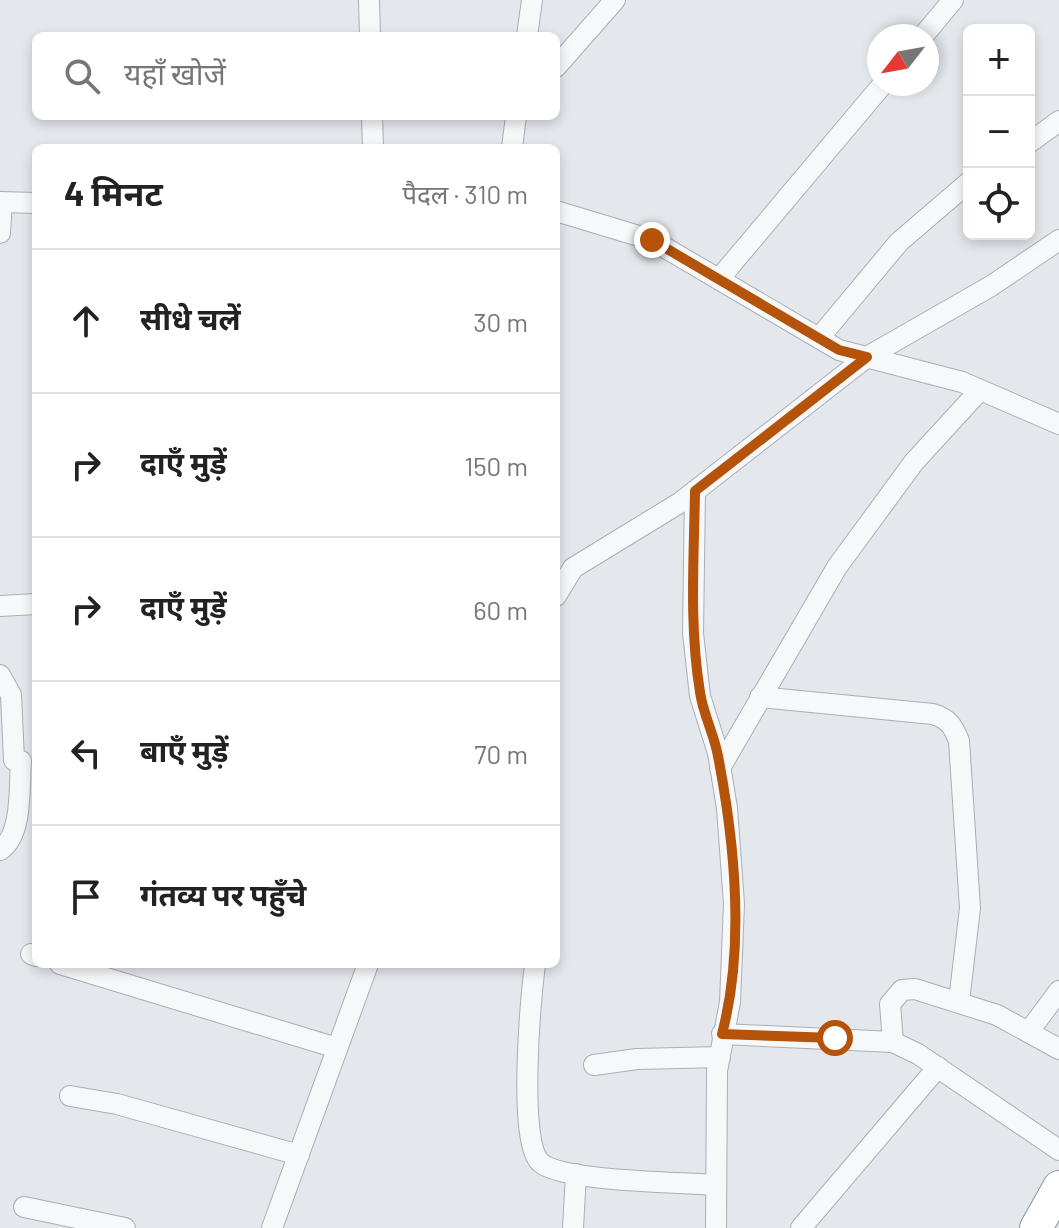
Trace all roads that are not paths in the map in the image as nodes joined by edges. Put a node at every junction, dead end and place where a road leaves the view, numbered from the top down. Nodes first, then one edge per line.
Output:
1 (369, 0) edge
2 (532, 0) edge
3 (615, 0) edge
4 (953, 0) edge
5 (933, 24) edge
6 (370, 32) edge
7 (528, 32) edge
8 (560, 62) edge
9 (873, 96) edge
10 (372, 120) edge
11 (516, 120) edge
12 (1059, 121) edge
13 (1035, 139) edge
14 (373, 144) edge
15 (512, 144) edge
16 (963, 187) edge
17 (1, 202) edge
18 (32, 203) edge
19 (560, 212) edge
20 (0, 233) edge
21 (1059, 240) edge
22 (719, 279) junction
23 (819, 338) junction
24 (867, 357) junction
25 (980, 390) junction
26 (1059, 424) edge
27 (695, 491) junction
28 (560, 589) edge
29 (32, 604) edge
30 (0, 606) edge
31 (0, 675) edge
32 (760, 697) junction
33 (18, 761) edge
34 (720, 768) junction
35 (0, 850) edge
36 (73, 968) edge
37 (367, 968) edge
38 (534, 968) edge
39 (1059, 991) edge
40 (959, 1001) junction
41 (1030, 1030) junction
42 (722, 1034) junction
43 (893, 1042) junction
44 (337, 1048) junction
45 (1059, 1049) edge
46 (720, 1057) junction
47 (594, 1065) dead end
48 (938, 1067) junction
49 (70, 1096) dead end
50 (1059, 1150) edge
51 (299, 1155) junction
52 (576, 1174) junction
53 (716, 1185) junction
54 (1059, 1187) edge
55 (24, 1207) dead end
56 (125, 1228) edge
57 (272, 1228) edge
58 (573, 1228) edge
59 (716, 1228) edge
60 (801, 1228) edge
61 (1036, 1228) edge

1 - 6 street
2 - 7 street
3 - 8 street
4 - 5 street
9 - 22 street
10 - 14 street
11 - 15 street
12 - 13 street
16 - 23 street
17 - 18 street
17 - 20 street
19 - 22 street
21 - 24 street
22 - 23 street
23 - 24 street
24 - 25 street
24 - 27 street
25 - 26 street
25 - 32 street
27 - 28 street
27 - 34 street
29 - 30 street
31 - 33 street
32 - 34 street
32 - 40 street
33 - 35 street
34 - 42 street
36 - 44 street
37 - 44 street
38 - 52 street
39 - 41 street
40 - 41 street
40 - 43 street
41 - 45 street
42 - 43 street
42 - 46 street
43 - 48 street
44 - 51 street
46 - 47 street
46 - 53 street
48 - 50 street
48 - 60 street
49 - 51 street
51 - 57 street
52 - 53 street
52 - 58 street
53 - 59 street
54 - 61 highway
55 - 56 street

